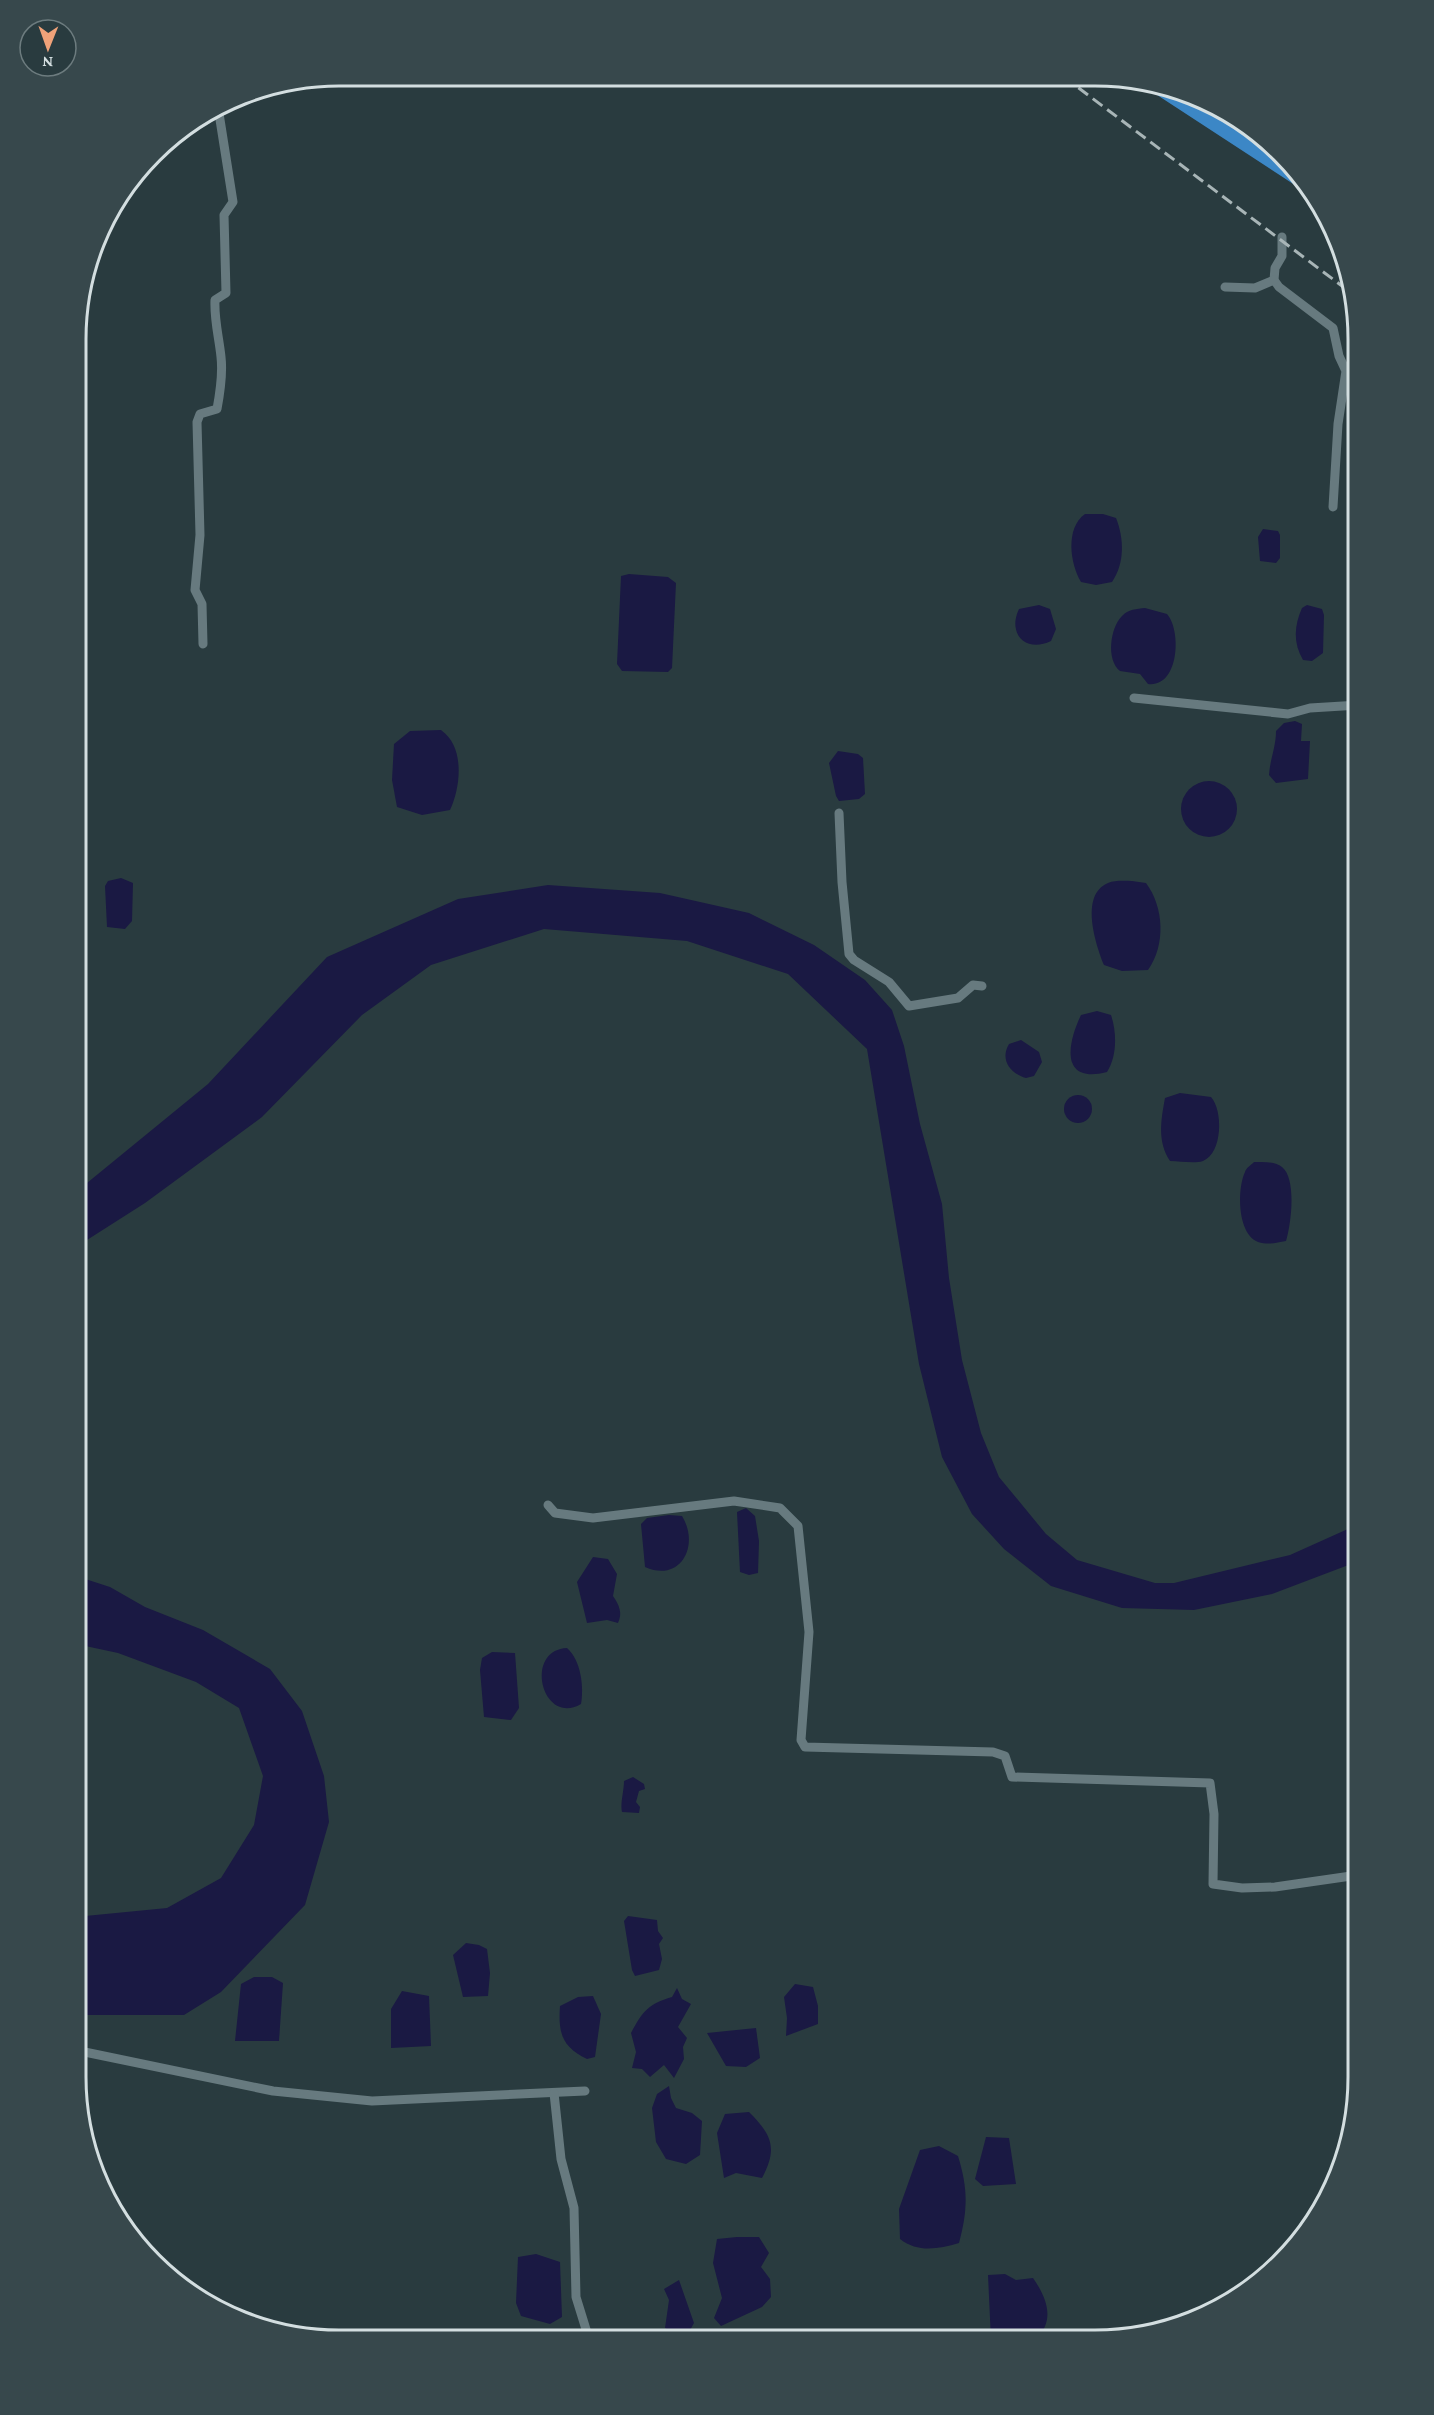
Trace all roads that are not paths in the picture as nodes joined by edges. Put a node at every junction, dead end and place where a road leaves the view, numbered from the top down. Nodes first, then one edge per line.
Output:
1 (1179, 100) edge
2 (219, 115) edge
3 (1281, 167) edge
4 (1282, 237) dead end
5 (1274, 280) junction
6 (1225, 287) dead end
7 (1333, 507) dead end
8 (203, 644) dead end
9 (1134, 698) dead end
10 (1348, 706) edge
11 (839, 813) dead end
12 (982, 986) dead end
13 (548, 1505) dead end
14 (1348, 1877) edge
15 (86, 2052) edge
16 (585, 2091) dead end
17 (554, 2092) junction
18 (586, 2330) edge

1 - 3 highway
2 - 8 street
4 - 5 street
5 - 6 street
5 - 7 street
9 - 10 street
11 - 12 street
13 - 14 street
15 - 17 street
16 - 17 street
17 - 18 street

